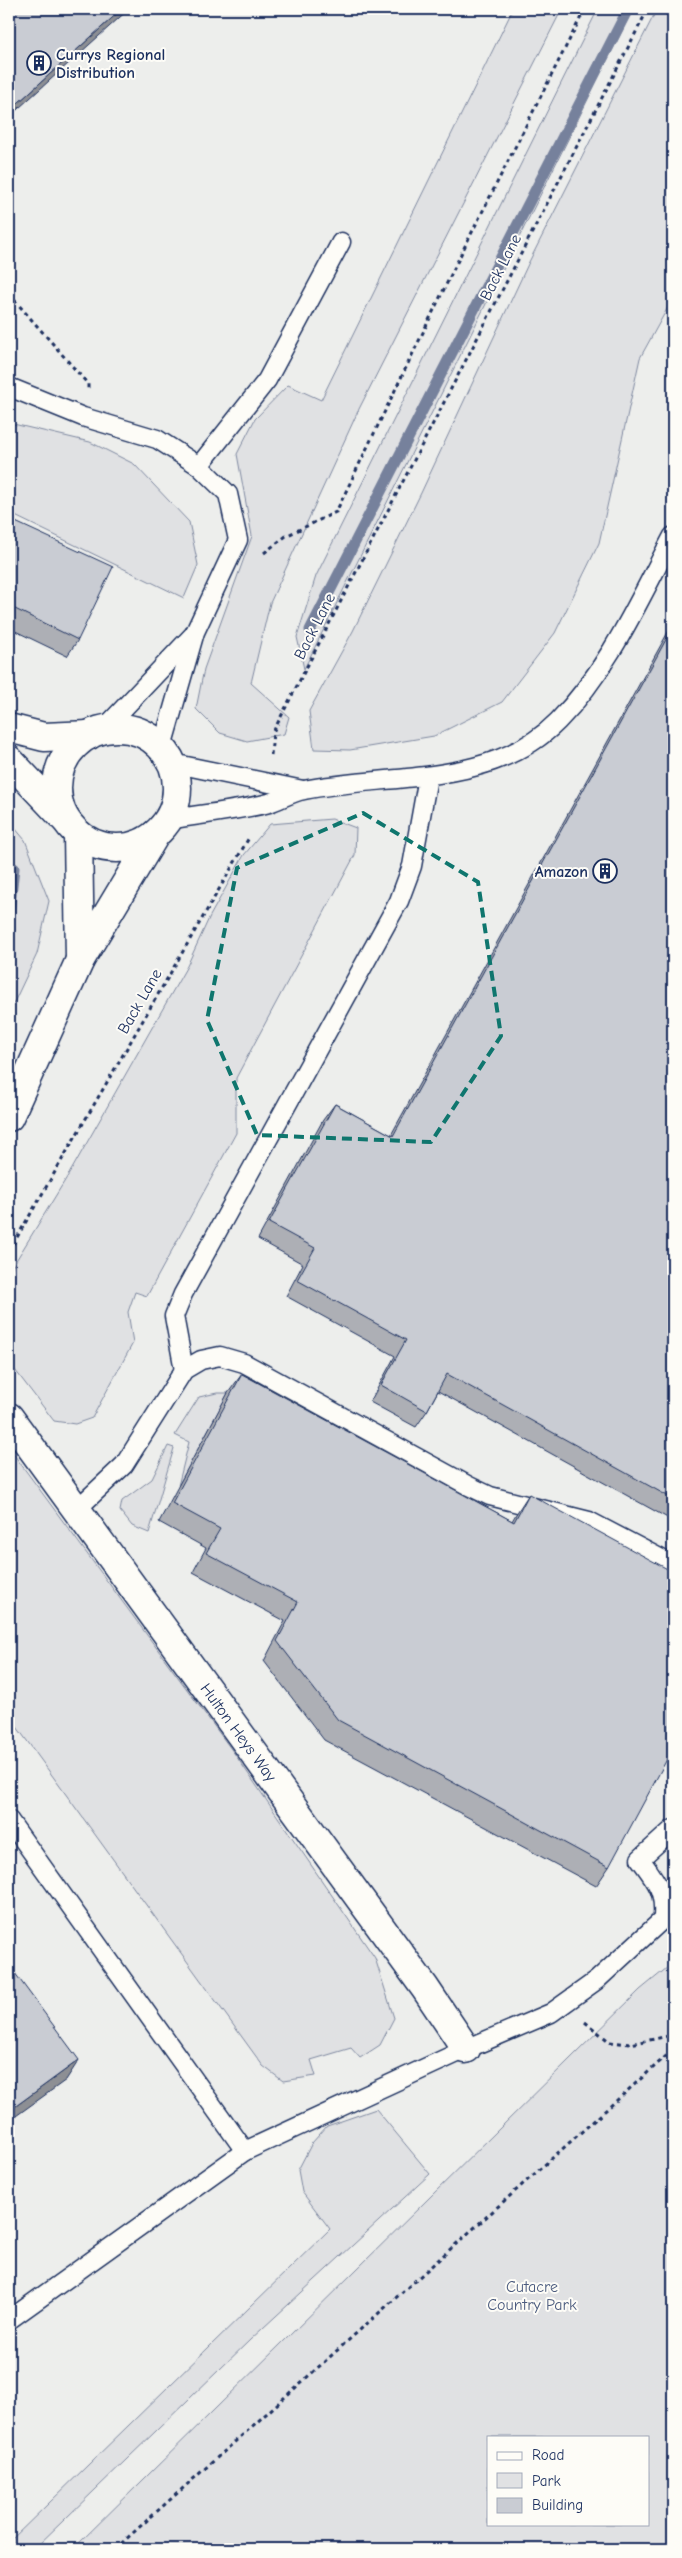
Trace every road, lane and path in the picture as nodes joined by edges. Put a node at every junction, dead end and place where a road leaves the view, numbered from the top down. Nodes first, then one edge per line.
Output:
1 (585, 9) edge
2 (648, 9) edge
3 (341, 242) dead end
4 (9, 294) edge
5 (9, 387) edge
6 (83, 417) junction
7 (199, 466) junction
8 (673, 536) edge
9 (258, 558) dead end
10 (195, 632) junction
11 (9, 728) edge
12 (96, 732) junction
13 (167, 755) junction
14 (9, 760) edge
15 (428, 777) junction
16 (268, 783) junction
17 (303, 790) junction
18 (269, 803) junction
19 (72, 827) junction
20 (162, 828) junction
21 (80, 960) junction
22 (9, 1117) edge
23 (9, 1251) edge
24 (184, 1370) junction
25 (9, 1417) edge
26 (76, 1509) junction
27 (673, 1565) edge
28 (9, 1820) edge
29 (673, 1829) edge
30 (668, 1914) edge
31 (564, 2004) junction
32 (673, 2036) edge
33 (466, 2049) junction
34 (673, 2050) edge
35 (245, 2151) junction
36 (9, 2320) edge
37 (115, 2549) edge

1 - 9 path
2 - 16 path, Back Lane
3 - 7 lane
4 - 6 path
5 - 6 lane
6 - 7 lane
7 - 10 lane
8 - 15 lane
10 - 12 lane
10 - 13 lane
11 - 12 street
12 - 13 street
12 - 19 street
13 - 16 lane
13 - 20 street
14 - 19 street
15 - 17 lane
15 - 24 lane
16 - 17 lane
17 - 18 lane
18 - 20 lane
18 - 23 path, Back Lane
19 - 20 street
19 - 21 street
20 - 21 street
21 - 22 street
24 - 26 lane
24 - 27 lane
25 - 26 street, Hulton Heys Way
26 - 33 street, Hulton Heys Way
28 - 35 lane
29 - 30 lane
30 - 31 lane
31 - 32 path
31 - 33 lane
33 - 35 lane
34 - 37 path
35 - 36 lane

